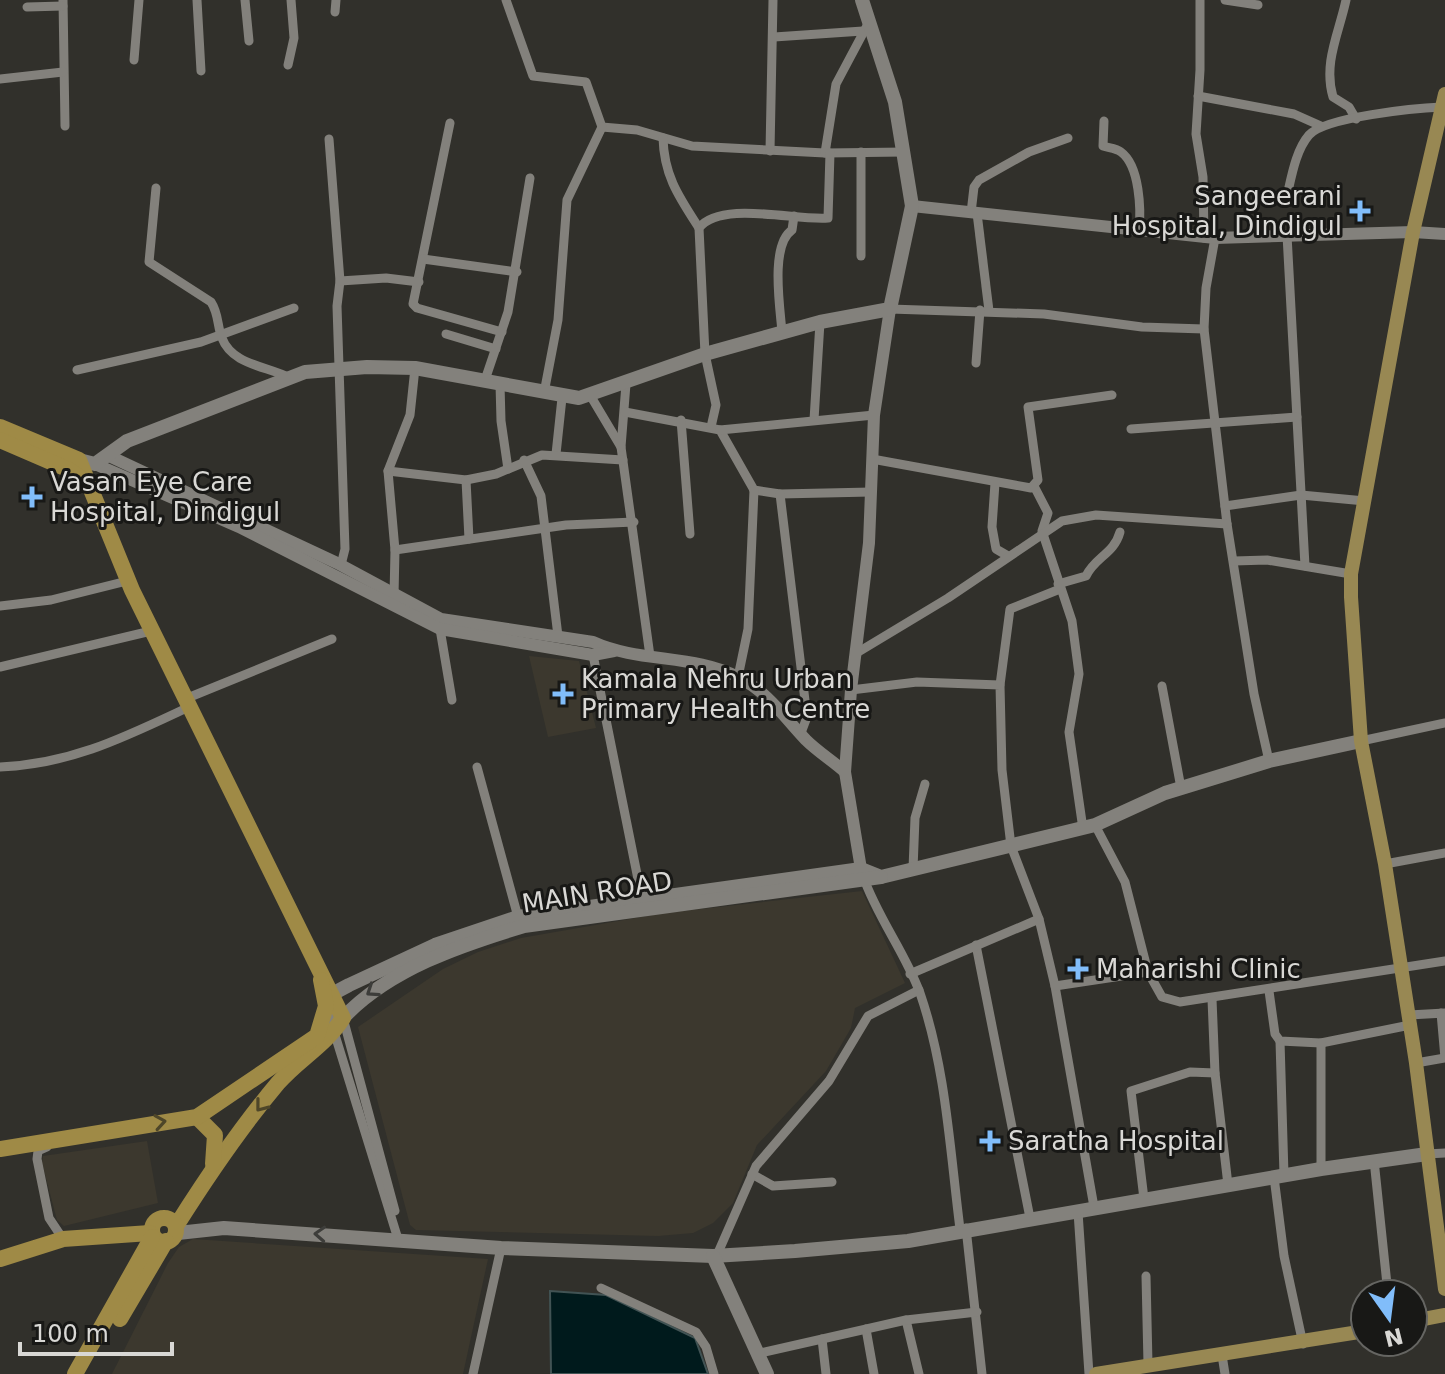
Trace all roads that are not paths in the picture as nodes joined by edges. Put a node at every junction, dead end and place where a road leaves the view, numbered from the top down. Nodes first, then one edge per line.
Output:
1 (139, 0) edge
2 (197, 0) edge
3 (245, 0) edge
4 (291, 0) edge
5 (336, 0) edge
6 (506, 0) edge
7 (773, 0) edge
8 (862, 0) edge
9 (1200, 0) edge
10 (1225, 0) edge
11 (1346, 0) edge
12 (63, 3) edge
13 (1258, 5) dead end
14 (27, 7) dead end
15 (335, 12) dead end
16 (866, 26) junction
17 (774, 37) junction
18 (249, 41) dead end
19 (134, 60) dead end
20 (288, 65) dead end
21 (201, 71) dead end
22 (63, 72) junction
23 (0, 79) edge
24 (1198, 96) junction
25 (1444, 101) edge
26 (1356, 119) junction
27 (1104, 121) dead end
28 (450, 123) dead end
29 (65, 126) dead end
30 (1321, 126) junction
31 (602, 127) junction
32 (663, 138) junction
33 (1068, 138) dead end
34 (329, 139) dead end
35 (770, 151) junction
36 (861, 152) junction
37 (906, 152) junction
38 (828, 153) junction
39 (530, 178) dead end
40 (156, 188) dead end
41 (1286, 200) dead end
42 (912, 206) junction
43 (974, 213) junction
44 (794, 216) junction
45 (699, 228) junction
46 (1139, 231) junction
47 (1413, 232) junction
48 (1445, 234) edge
49 (1287, 235) junction
50 (1210, 238) junction
51 (861, 256) dead end
52 (423, 259) junction
53 (517, 272) junction
54 (340, 281) junction
55 (419, 282) junction
56 (294, 308) dead end
57 (890, 309) junction
58 (984, 310) junction
59 (820, 322) junction
60 (1204, 329) junction
61 (502, 332) junction
62 (782, 332) junction
63 (446, 334) dead end
64 (220, 335) junction
65 (496, 349) junction
66 (705, 354) junction
67 (976, 363) dead end
68 (415, 368) junction
69 (340, 369) junction
70 (77, 370) dead end
71 (290, 378) junction
72 (493, 382) junction
73 (626, 384) junction
74 (544, 393) junction
75 (590, 395) junction
76 (1112, 395) dead end
77 (562, 398) junction
78 (625, 412) junction
79 (874, 415) junction
80 (1297, 417) junction
81 (681, 420) junction
82 (814, 420) junction
83 (1215, 421) junction
84 (0, 427) edge
85 (716, 429) junction
86 (1131, 429) dead end
87 (0, 440) edge
88 (621, 447) junction
89 (556, 454) junction
90 (872, 459) junction
91 (524, 460) junction
92 (623, 460) junction
93 (87, 462) junction
94 (508, 469) junction
95 (388, 471) junction
96 (466, 480) junction
97 (995, 483) junction
98 (1034, 486) junction
99 (754, 490) junction
100 (871, 492) junction
101 (780, 494) junction
102 (1301, 495) junction
103 (1365, 501) junction
104 (1225, 506) junction
105 (634, 522) junction
106 (1227, 524) junction
107 (547, 528) junction
108 (1042, 531) junction
109 (1120, 532) dead end
110 (690, 534) dead end
111 (469, 539) junction
112 (395, 550) junction
113 (1008, 556) junction
114 (1234, 561) junction
115 (341, 565) junction
116 (1305, 566) junction
117 (1351, 574) junction
118 (127, 581) junction
119 (1059, 587) junction
120 (394, 596) junction
121 (0, 606) edge
122 (440, 629) junction
123 (151, 631) junction
124 (558, 636) junction
125 (332, 639) dead end
126 (614, 651) junction
127 (855, 654) junction
128 (593, 655) junction
129 (650, 656) junction
130 (0, 667) edge
131 (738, 677) junction
132 (1000, 685) junction
133 (1162, 686) dead end
134 (851, 690) junction
135 (452, 700) dead end
136 (187, 703) junction
137 (1445, 723) edge
138 (801, 733) junction
139 (1361, 741) junction
140 (1269, 761) junction
141 (0, 767) edge
142 (477, 767) dead end
143 (845, 772) junction
144 (925, 784) dead end
145 (1181, 788) junction
146 (1089, 827) junction
147 (1011, 846) junction
148 (1445, 853) edge
149 (1385, 864) junction
150 (913, 869) junction
151 (863, 875) junction
152 (644, 902) junction
153 (518, 917) junction
154 (1039, 919) junction
155 (976, 945) junction
156 (1445, 961) edge
157 (1400, 968) junction
158 (1148, 972) junction
159 (910, 974) junction
160 (1055, 986) junction
161 (919, 990) junction
162 (1269, 991) junction
163 (1212, 999) junction
164 (330, 1000) junction
165 (1443, 1013) edge
166 (1409, 1020) junction
167 (339, 1024) junction
168 (1280, 1041) junction
169 (1321, 1043) junction
170 (1416, 1063) junction
171 (1215, 1073) junction
172 (197, 1117) junction
173 (105, 1132) junction
174 (0, 1149) edge
175 (1445, 1153) edge
176 (1427, 1154) junction
177 (1374, 1160) junction
178 (1321, 1169) junction
179 (209, 1173) junction
180 (752, 1174) junction
181 (1279, 1176) junction
182 (832, 1182) dead end
183 (1228, 1185) junction
184 (1144, 1199) junction
185 (1439, 1202) edge
186 (1094, 1207) junction
187 (1078, 1212) junction
188 (1030, 1218) junction
189 (963, 1229) junction
190 (164, 1231) junction
191 (118, 1235) junction
192 (63, 1239) junction
193 (398, 1239) junction
194 (501, 1248) junction
195 (715, 1255) junction
196 (0, 1259) edge
197 (134, 1271) junction
198 (1146, 1276) dead end
199 (1386, 1278) edge
200 (601, 1288) dead end
201 (1445, 1289) edge
202 (977, 1312) junction
203 (906, 1320) junction
204 (866, 1329) junction
205 (1349, 1334) edge
206 (822, 1339) junction
207 (1303, 1344) junction
208 (760, 1353) junction
209 (1222, 1355) junction
210 (1148, 1364) junction
211 (75, 1374) edge
212 (87, 1374) edge
213 (473, 1374) edge
214 (714, 1374) edge
215 (767, 1374) edge
216 (826, 1374) edge
217 (874, 1374) edge
218 (919, 1374) edge
219 (982, 1374) edge
220 (1089, 1374) edge
221 (1096, 1374) edge
222 (1225, 1374) edge

1 - 19 street
2 - 21 street
3 - 18 street
4 - 20 street
5 - 15 street
6 - 31 street
7 - 17 street
8 - 16 main road
9 - 24 street
10 - 13 street
11 - 26 street
12 - 14 street
12 - 22 street
16 - 17 street
16 - 37 main road
16 - 38 street
17 - 35 street
22 - 23 street
22 - 29 street
24 - 30 street
24 - 50 street
25 - 26 street
25 - 47 main road
26 - 30 street
27 - 46 street
28 - 52 street
30 - 41 street
31 - 32 street
31 - 74 street
32 - 35 street
32 - 45 street
33 - 43 street
34 - 54 street
35 - 38 street
36 - 37 street
36 - 38 street
36 - 51 street
37 - 42 main road
38 - 44 street
39 - 53 street
40 - 64 street
42 - 43 street
42 - 57 main road
43 - 46 street
43 - 58 street
44 - 45 street
44 - 62 street
45 - 66 street
46 - 50 street
47 - 48 street
47 - 49 street
47 - 103 main road
49 - 50 street
49 - 80 street
50 - 60 street
52 - 53 street
52 - 55 street
53 - 61 street
54 - 55 street
54 - 69 street
55 - 61 street
56 - 64 street
57 - 58 street
57 - 59 main road
57 - 79 street
58 - 60 street
58 - 67 street
59 - 62 main road
59 - 82 street
60 - 83 street
61 - 65 street
62 - 66 main road
63 - 65 street
64 - 70 street
64 - 71 street
65 - 72 street
66 - 73 main road
66 - 85 street
68 - 69 main road
68 - 72 main road
68 - 95 street
69 - 71 main road
69 - 115 street
71 - 93 main road
72 - 74 main road
72 - 94 street
73 - 75 main road
73 - 78 street
74 - 77 main road
75 - 77 main road
75 - 88 street
76 - 98 street
77 - 89 street
78 - 81 street
78 - 88 street
79 - 82 street
79 - 90 street
80 - 83 street
80 - 102 street
81 - 85 street
81 - 110 street
82 - 85 street
83 - 86 street
83 - 104 street
84 - 93 highway
85 - 99 street
87 - 93 highway
88 - 92 street
89 - 91 street
89 - 92 street
90 - 97 street
90 - 100 street
91 - 94 street
91 - 107 street
92 - 105 street
93 - 115 street
93 - 118 highway
93 - 122 street
94 - 96 street
95 - 96 street
95 - 112 street
96 - 111 street
97 - 98 street
97 - 113 street
98 - 108 street
99 - 101 street
99 - 131 street
100 - 101 street
100 - 127 street
101 - 138 street
102 - 103 street
102 - 104 street
102 - 116 street
103 - 117 main road
104 - 106 street
105 - 107 street
105 - 129 street
106 - 108 street
106 - 114 street
107 - 111 street
107 - 124 street
108 - 113 street
108 - 119 street
109 - 119 street
111 - 112 street
112 - 120 street
113 - 127 street
114 - 116 street
114 - 140 street
115 - 120 street
116 - 117 street
117 - 139 main road
118 - 121 street
118 - 123 highway
119 - 132 street
119 - 146 street
120 - 124 street
122 - 128 street
122 - 135 street
123 - 130 street
123 - 136 highway
124 - 126 street
125 - 136 street
126 - 128 street
126 - 129 street
127 - 134 street
128 - 152 street
129 - 131 street
131 - 138 street
132 - 134 street
132 - 147 street
133 - 145 street
134 - 143 street
136 - 141 street
136 - 164 highway
137 - 139 street
138 - 143 street
139 - 140 main road
139 - 149 main road
140 - 145 main road
142 - 153 street
143 - 151 street
144 - 150 street
145 - 146 main road
146 - 147 main road
146 - 158 street
147 - 150 main road
147 - 154 street
148 - 149 street
149 - 157 main road
150 - 151 main road
151 - 152 main road, MAIN ROAD
151 - 159 street
152 - 153 main road, MAIN ROAD
152 -> 167 main road, MAIN ROAD
153 - 164 main road, MAIN ROAD
154 - 155 street
154 - 160 street
155 - 159 street
155 - 188 street
156 - 157 street
157 - 162 street
157 - 166 main road
158 - 160 street
158 - 163 street
159 - 161 street
160 - 186 street
161 - 180 street
161 - 189 street
162 - 163 street
162 - 168 street
163 - 171 street
164 - 167 highway
164 - 172 highway
165 - 166 street
165 - 170 street
166 - 169 street
166 - 170 main road
167 -> 179 highway
167 - 193 street
167 - 193 street
168 - 169 street
168 - 181 street
169 - 178 street
170 - 176 main road
171 - 183 street
171 - 184 street
173 -> 172 highway
172 - 179 highway
173 - 174 highway
173 - 192 street
175 - 176 street
176 - 177 main road
176 - 185 main road
177 - 178 main road
177 - 199 street
178 - 181 main road
179 - 190 highway
180 - 182 street
180 - 195 street
181 - 183 main road
181 - 207 street
183 - 184 main road
184 - 186 main road
185 - 201 main road
186 - 187 main road
187 - 188 main road
187 - 220 street
188 - 189 main road
189 - 195 main road
189 - 202 street
190 - 191 highway
193 -> 190 main road
190 - 197 highway
190 - 212 highway
191 - 192 highway
191 - 197 highway
192 - 196 highway
193 - 194 main road
194 - 195 main road
194 - 213 street
195 - 208 main road
197 - 211 highway
198 - 210 street
200 - 214 street
202 - 203 street
202 - 219 street
203 - 204 street
203 - 218 street
204 - 206 street
204 - 217 street
205 - 207 main road
206 - 208 street
206 - 216 street
207 - 209 main road
208 - 215 main road
209 - 210 main road
209 - 222 street
210 - 221 main road

